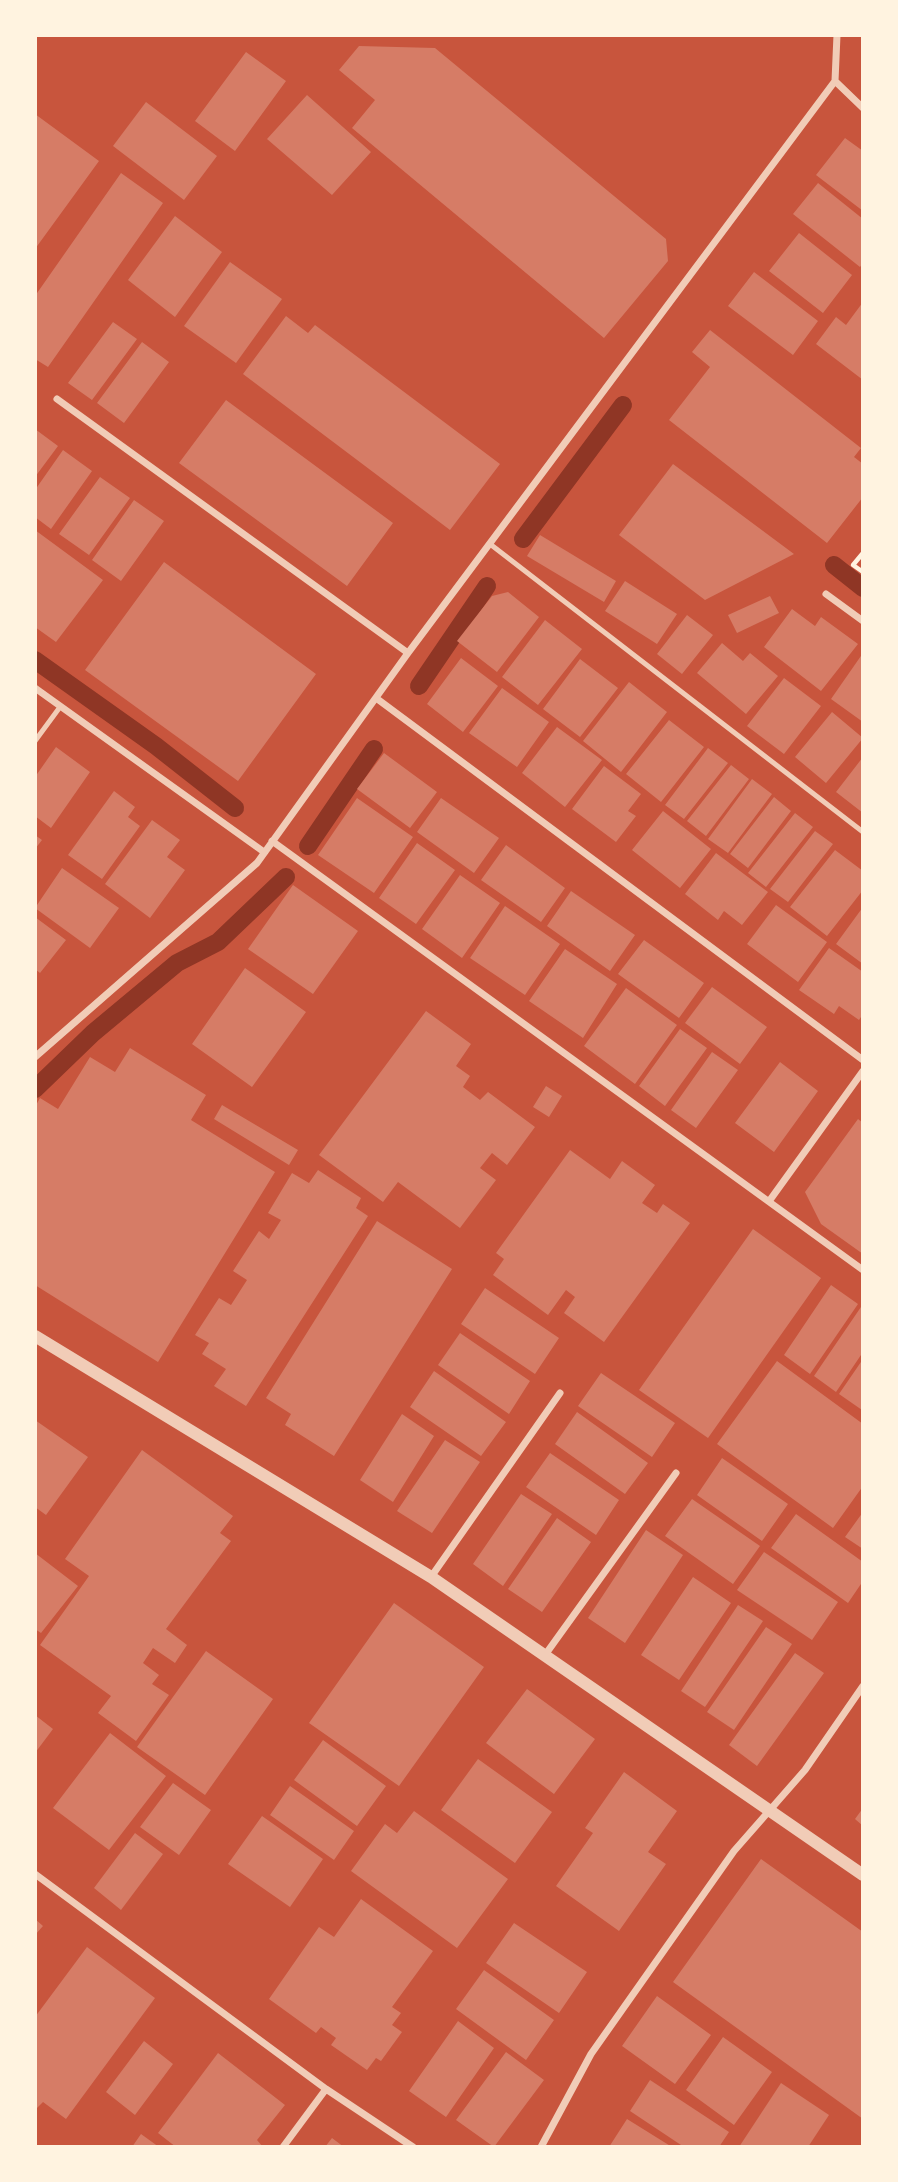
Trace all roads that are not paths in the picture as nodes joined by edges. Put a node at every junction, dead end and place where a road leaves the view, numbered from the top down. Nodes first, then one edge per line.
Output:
1 (836, 35) edge
2 (835, 81) junction
3 (863, 108) edge
4 (57, 399) dead end
5 (490, 544) junction
6 (826, 594) dead end
7 (863, 621) edge
8 (408, 653) junction
9 (35, 688) edge
10 (376, 698) junction
11 (60, 707) junction
12 (35, 741) edge
13 (863, 832) edge
14 (272, 841) junction
15 (264, 852) junction
16 (35, 1057) edge
17 (863, 1060) edge
18 (863, 1071) edge
19 (770, 1199) junction
20 (863, 1270) edge
21 (35, 1336) edge
22 (560, 1393) dead end
23 (676, 1472) dead end
24 (431, 1577) junction
25 (545, 1655) junction
26 (863, 1686) edge
27 (771, 1809) junction
28 (35, 1874) edge
29 (863, 1875) edge
30 (326, 2089) junction
31 (283, 2147) edge
32 (413, 2147) edge
33 (541, 2147) edge

1 - 2 street
2 - 3 street
2 - 5 street
4 - 8 street
5 - 8 street
5 - 13 lane
6 - 7 street
8 - 10 street
9 - 11 street
10 - 14 street
10 - 17 street
11 - 12 lane
11 - 15 street
14 - 15 street
14 - 19 street
15 - 16 street
18 - 19 street
19 - 20 street
21 - 24 street
22 - 24 street
23 - 25 street
24 - 25 street
25 - 27 street
26 - 27 street
27 - 29 street
27 - 33 street
28 - 30 street
30 - 31 street
30 - 32 street

